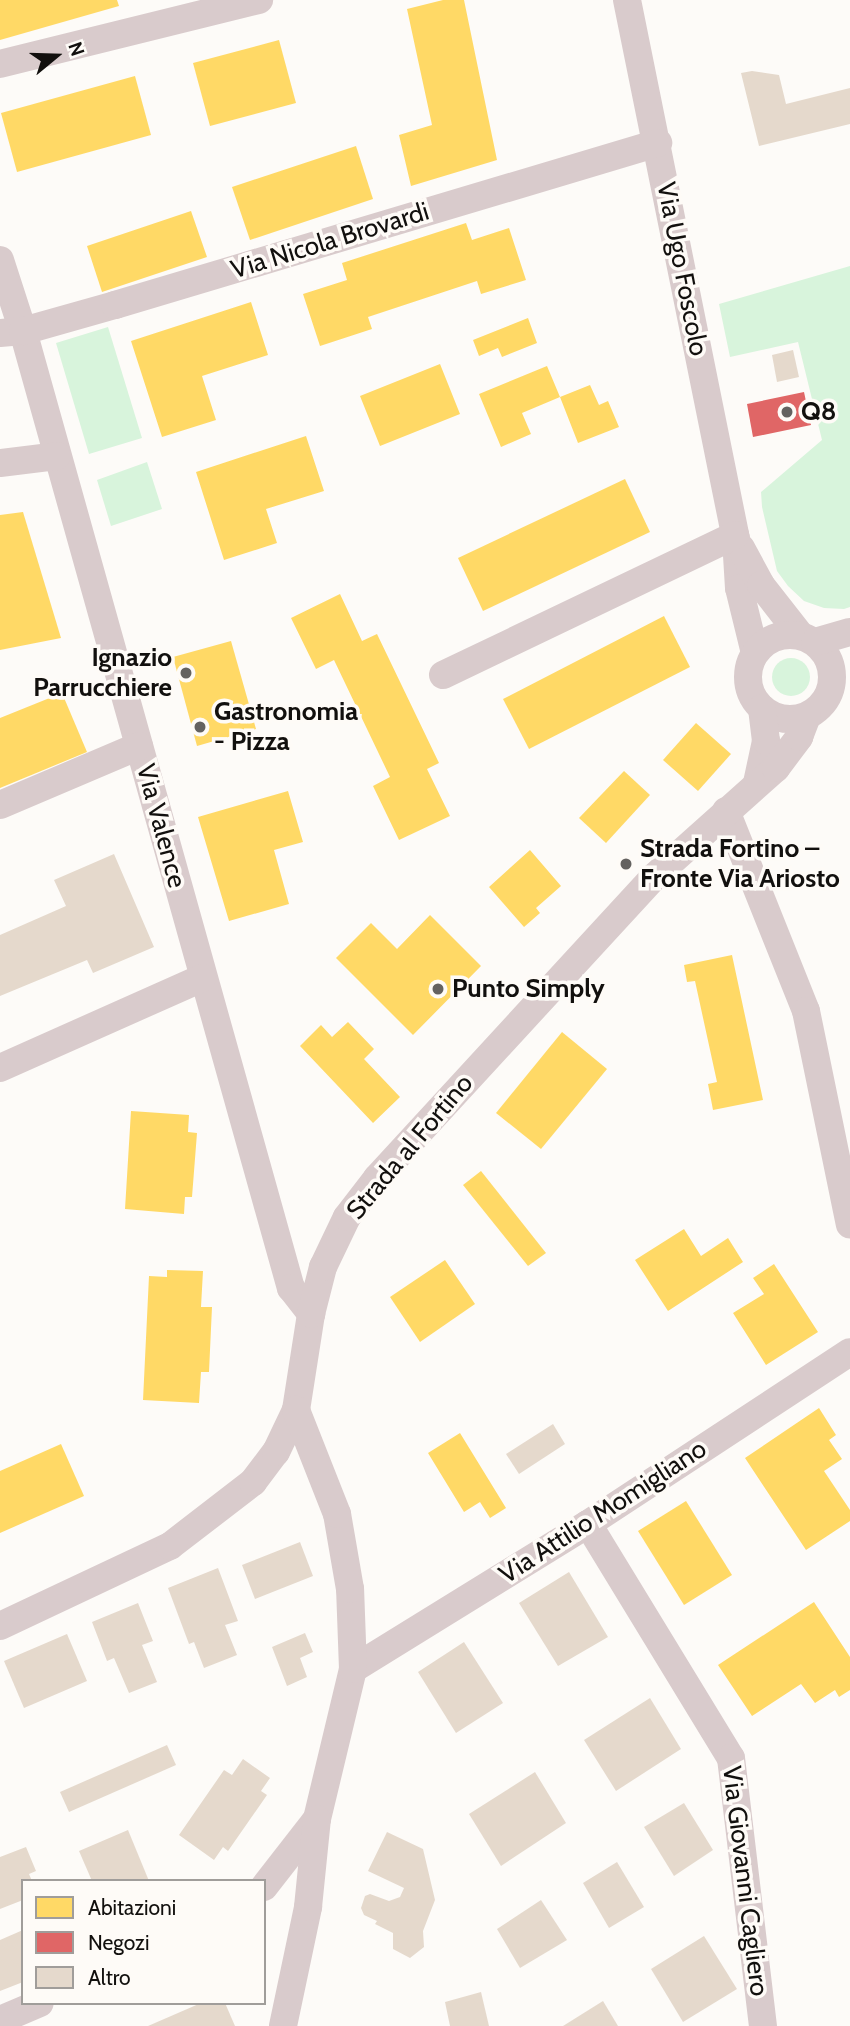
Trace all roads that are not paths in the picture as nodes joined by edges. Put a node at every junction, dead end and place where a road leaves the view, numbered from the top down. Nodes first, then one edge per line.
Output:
1 (259, 0) edge
2 (627, 0) edge
3 (0, 64) edge
4 (658, 143) junction
5 (0, 260) edge
6 (11, 332) edge
7 (57, 456) junction
8 (0, 463) edge
9 (736, 537) junction
10 (850, 632) edge
11 (807, 639) junction
12 (755, 653) junction
13 (850, 670) edge
14 (443, 675) dead end
15 (830, 691) junction
16 (762, 708) junction
17 (807, 716) junction
18 (139, 746) junction
19 (757, 783) junction
20 (0, 805) edge
21 (726, 811) junction
22 (202, 978) junction
23 (0, 1068) edge
24 (850, 1225) edge
25 (311, 1314) junction
26 (850, 1352) edge
27 (296, 1410) junction
28 (587, 1524) junction
29 (0, 1626) edge
30 (353, 1669) junction
31 (317, 1819) junction
32 (266, 1884) edge
33 (35, 2005) edge
34 (0, 2020) edge
35 (283, 2026) edge
36 (763, 2026) edge

1 - 3 street
2 - 4 street, Via Ugo Foscolo
4 - 6 street, Via Nicola Brovardi
4 - 9 street, Via Ugo Foscolo
5 - 6 street, Via Valence
6 - 7 street, Via Valence
7 - 8 street
7 - 18 street, Via Valence
9 - 11 street, Via Ugo Foscolo
9 - 12 street, Via Ugo Foscolo
9 - 14 street
10 - 11 street
11 - 12 street
11 - 15 street
12 - 16 street
13 - 15 street
15 - 17 street
16 - 17 street
16 - 19 street
17 - 19 street, Strada al Fortino
18 - 20 street
18 - 22 street, Via Valence
19 - 21 street, Strada al Fortino
21 - 24 street
21 - 25 street, Strada al Fortino
22 - 23 street
22 - 25 street, Via Valence
25 - 27 street, Strada al Fortino
26 - 28 street, Via Attilio Momigliano
27 - 29 street, Strada al Fortino
27 - 30 street
28 - 30 street, Via Attilio Momigliano
28 - 36 street, Via Giovanni Cagliero
30 - 31 street
31 - 32 street
31 - 35 street
33 - 34 street

